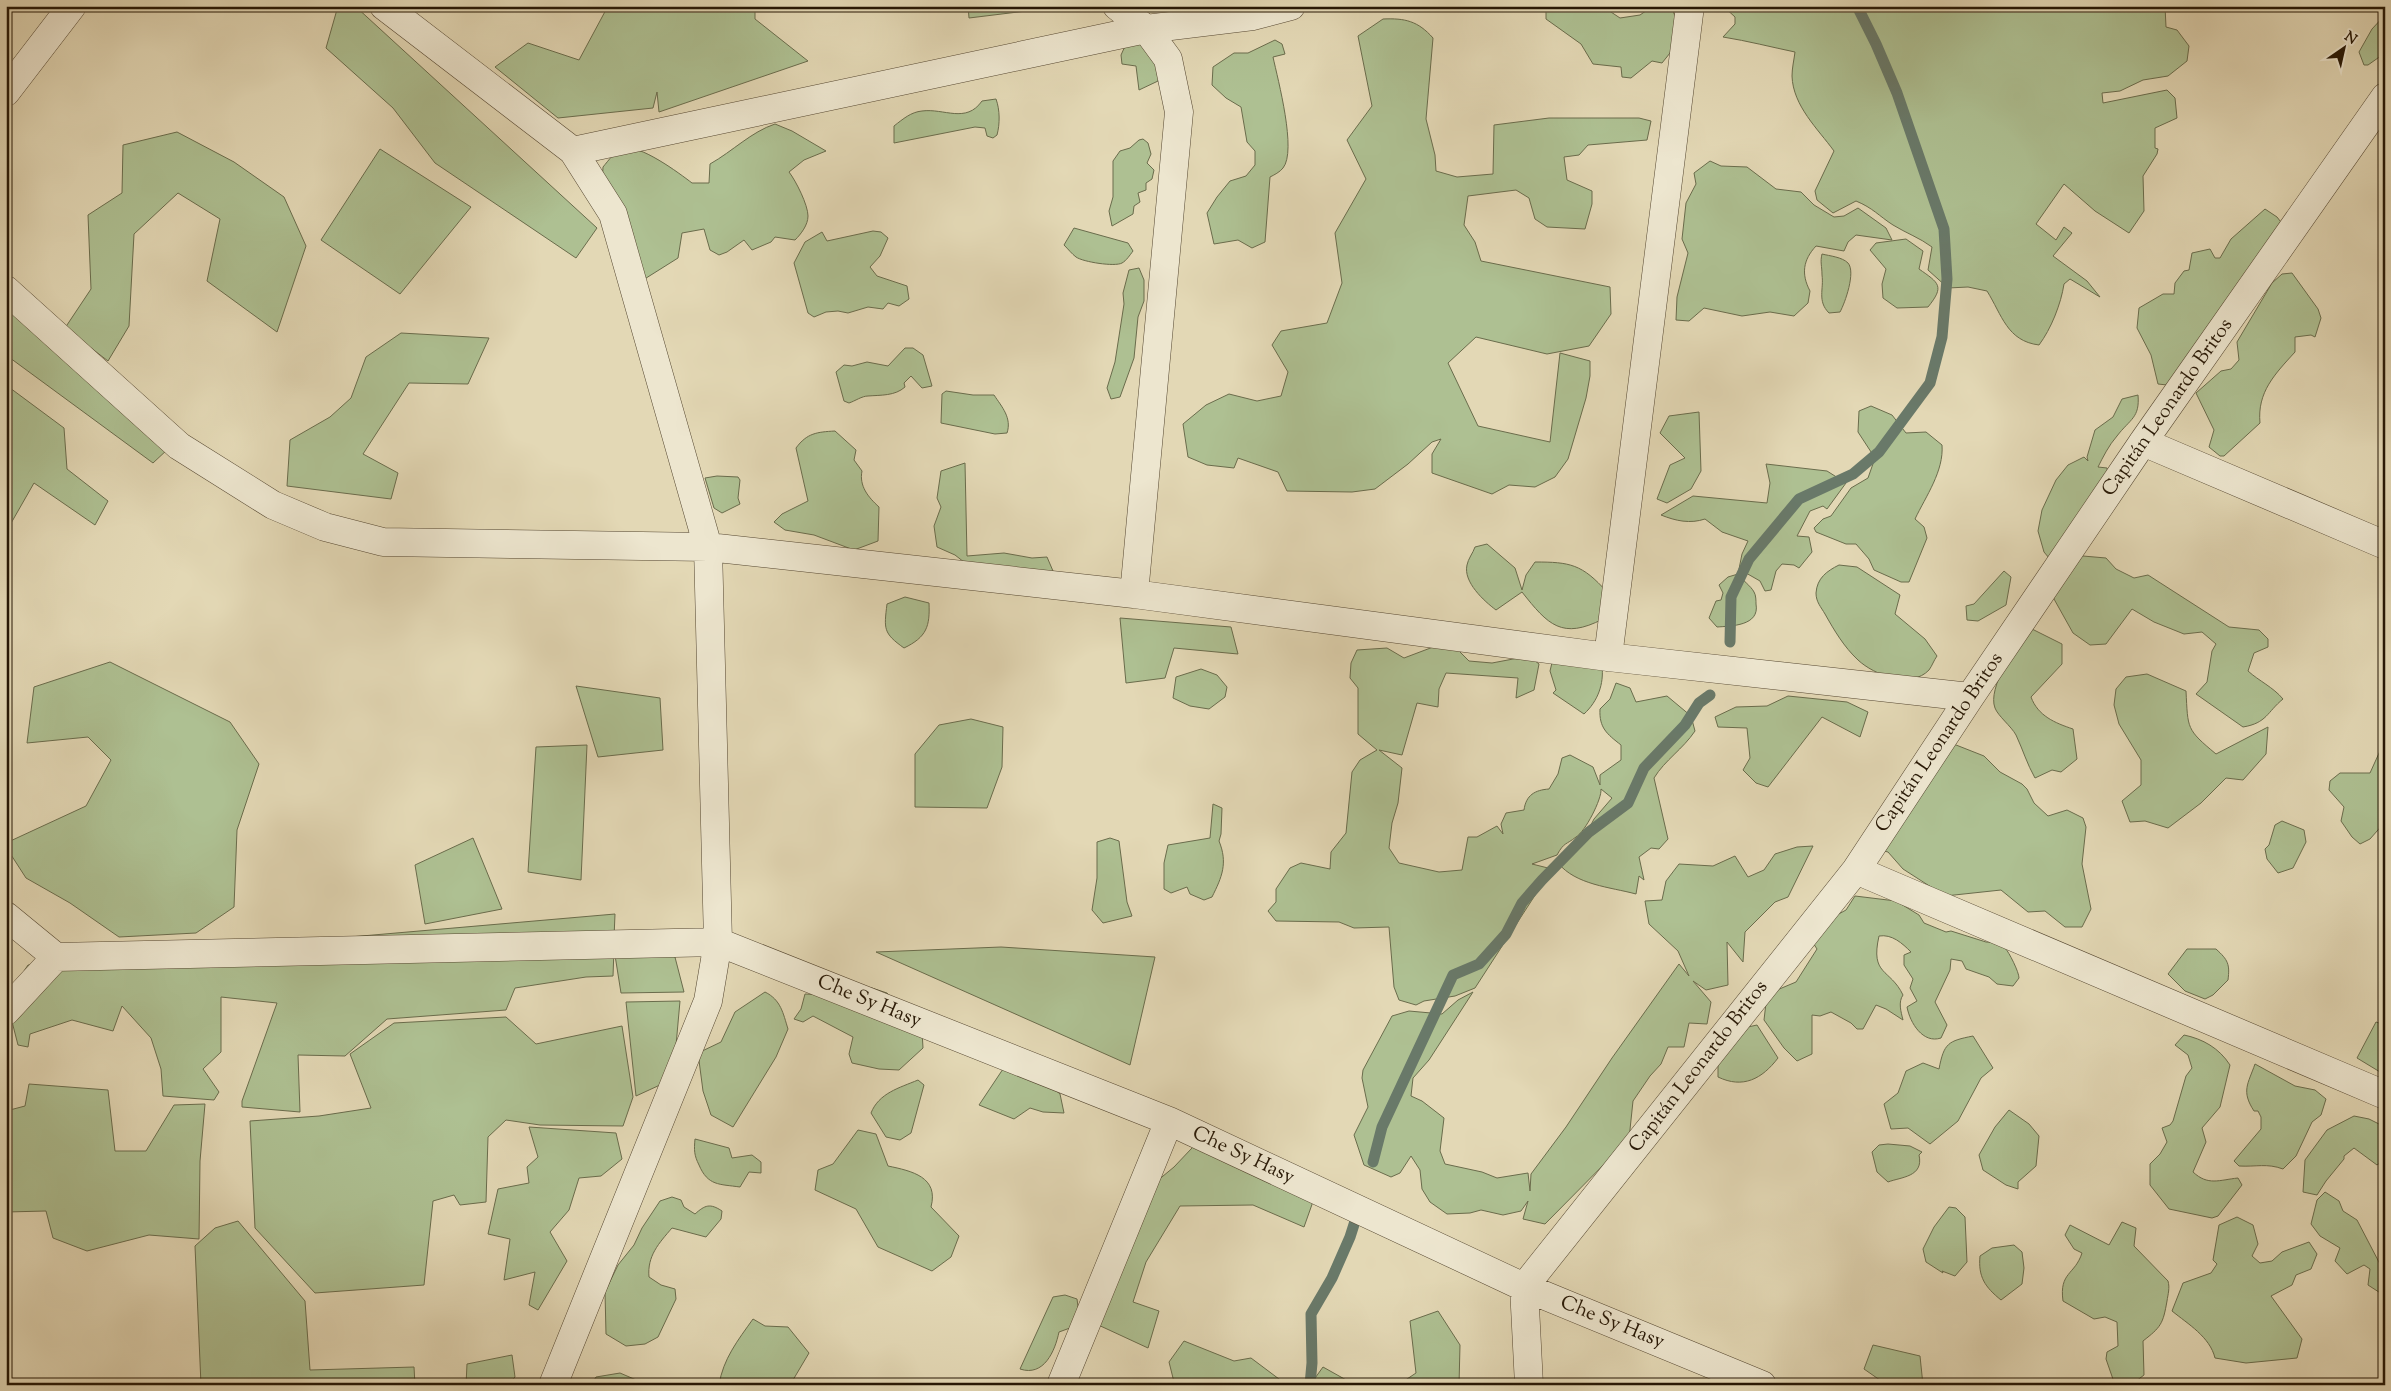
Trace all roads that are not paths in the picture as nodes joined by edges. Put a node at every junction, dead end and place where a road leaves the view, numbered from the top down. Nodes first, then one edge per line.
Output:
1 (72, 6) edge
2 (384, 6) edge
3 (1117, 6) edge
4 (1291, 6) edge
5 (1690, 6) edge
6 (1146, 29) junction
7 (6, 92) edge
8 (2385, 97) edge
9 (573, 151) junction
10 (6, 290) edge
11 (2143, 442) junction
12 (2385, 545) edge
13 (708, 547) junction
14 (1134, 594) junction
15 (1608, 657) junction
16 (1970, 697) junction
17 (1856, 870) junction
18 (6, 916) edge
19 (718, 942) junction
20 (56, 957) junction
21 (6, 1011) edge
22 (2385, 1095) edge
23 (1169, 1121) junction
24 (1524, 1287) junction
25 (552, 1385) edge
26 (1061, 1385) edge
27 (1529, 1385) edge
28 (1762, 1385) edge

1 - 7 street
2 - 9 street
3 - 6 street
4 - 6 street
5 - 15 street
6 - 9 street
6 - 14 street
8 - 11 street, Capitán Leonardo Britos
9 - 13 street
10 - 13 street
11 - 12 street
11 - 16 street, Capitán Leonardo Britos
13 - 14 street
13 - 19 street
14 - 15 street
15 - 16 street
16 - 17 street, Capitán Leonardo Britos
17 - 22 street
17 - 24 street, Capitán Leonardo Britos
18 - 20 street
19 - 20 street
19 - 23 street, Che Sy Hasy
19 - 25 street
20 - 21 street
23 - 24 street, Che Sy Hasy
23 - 26 street
24 - 27 street
24 - 28 street, Che Sy Hasy

